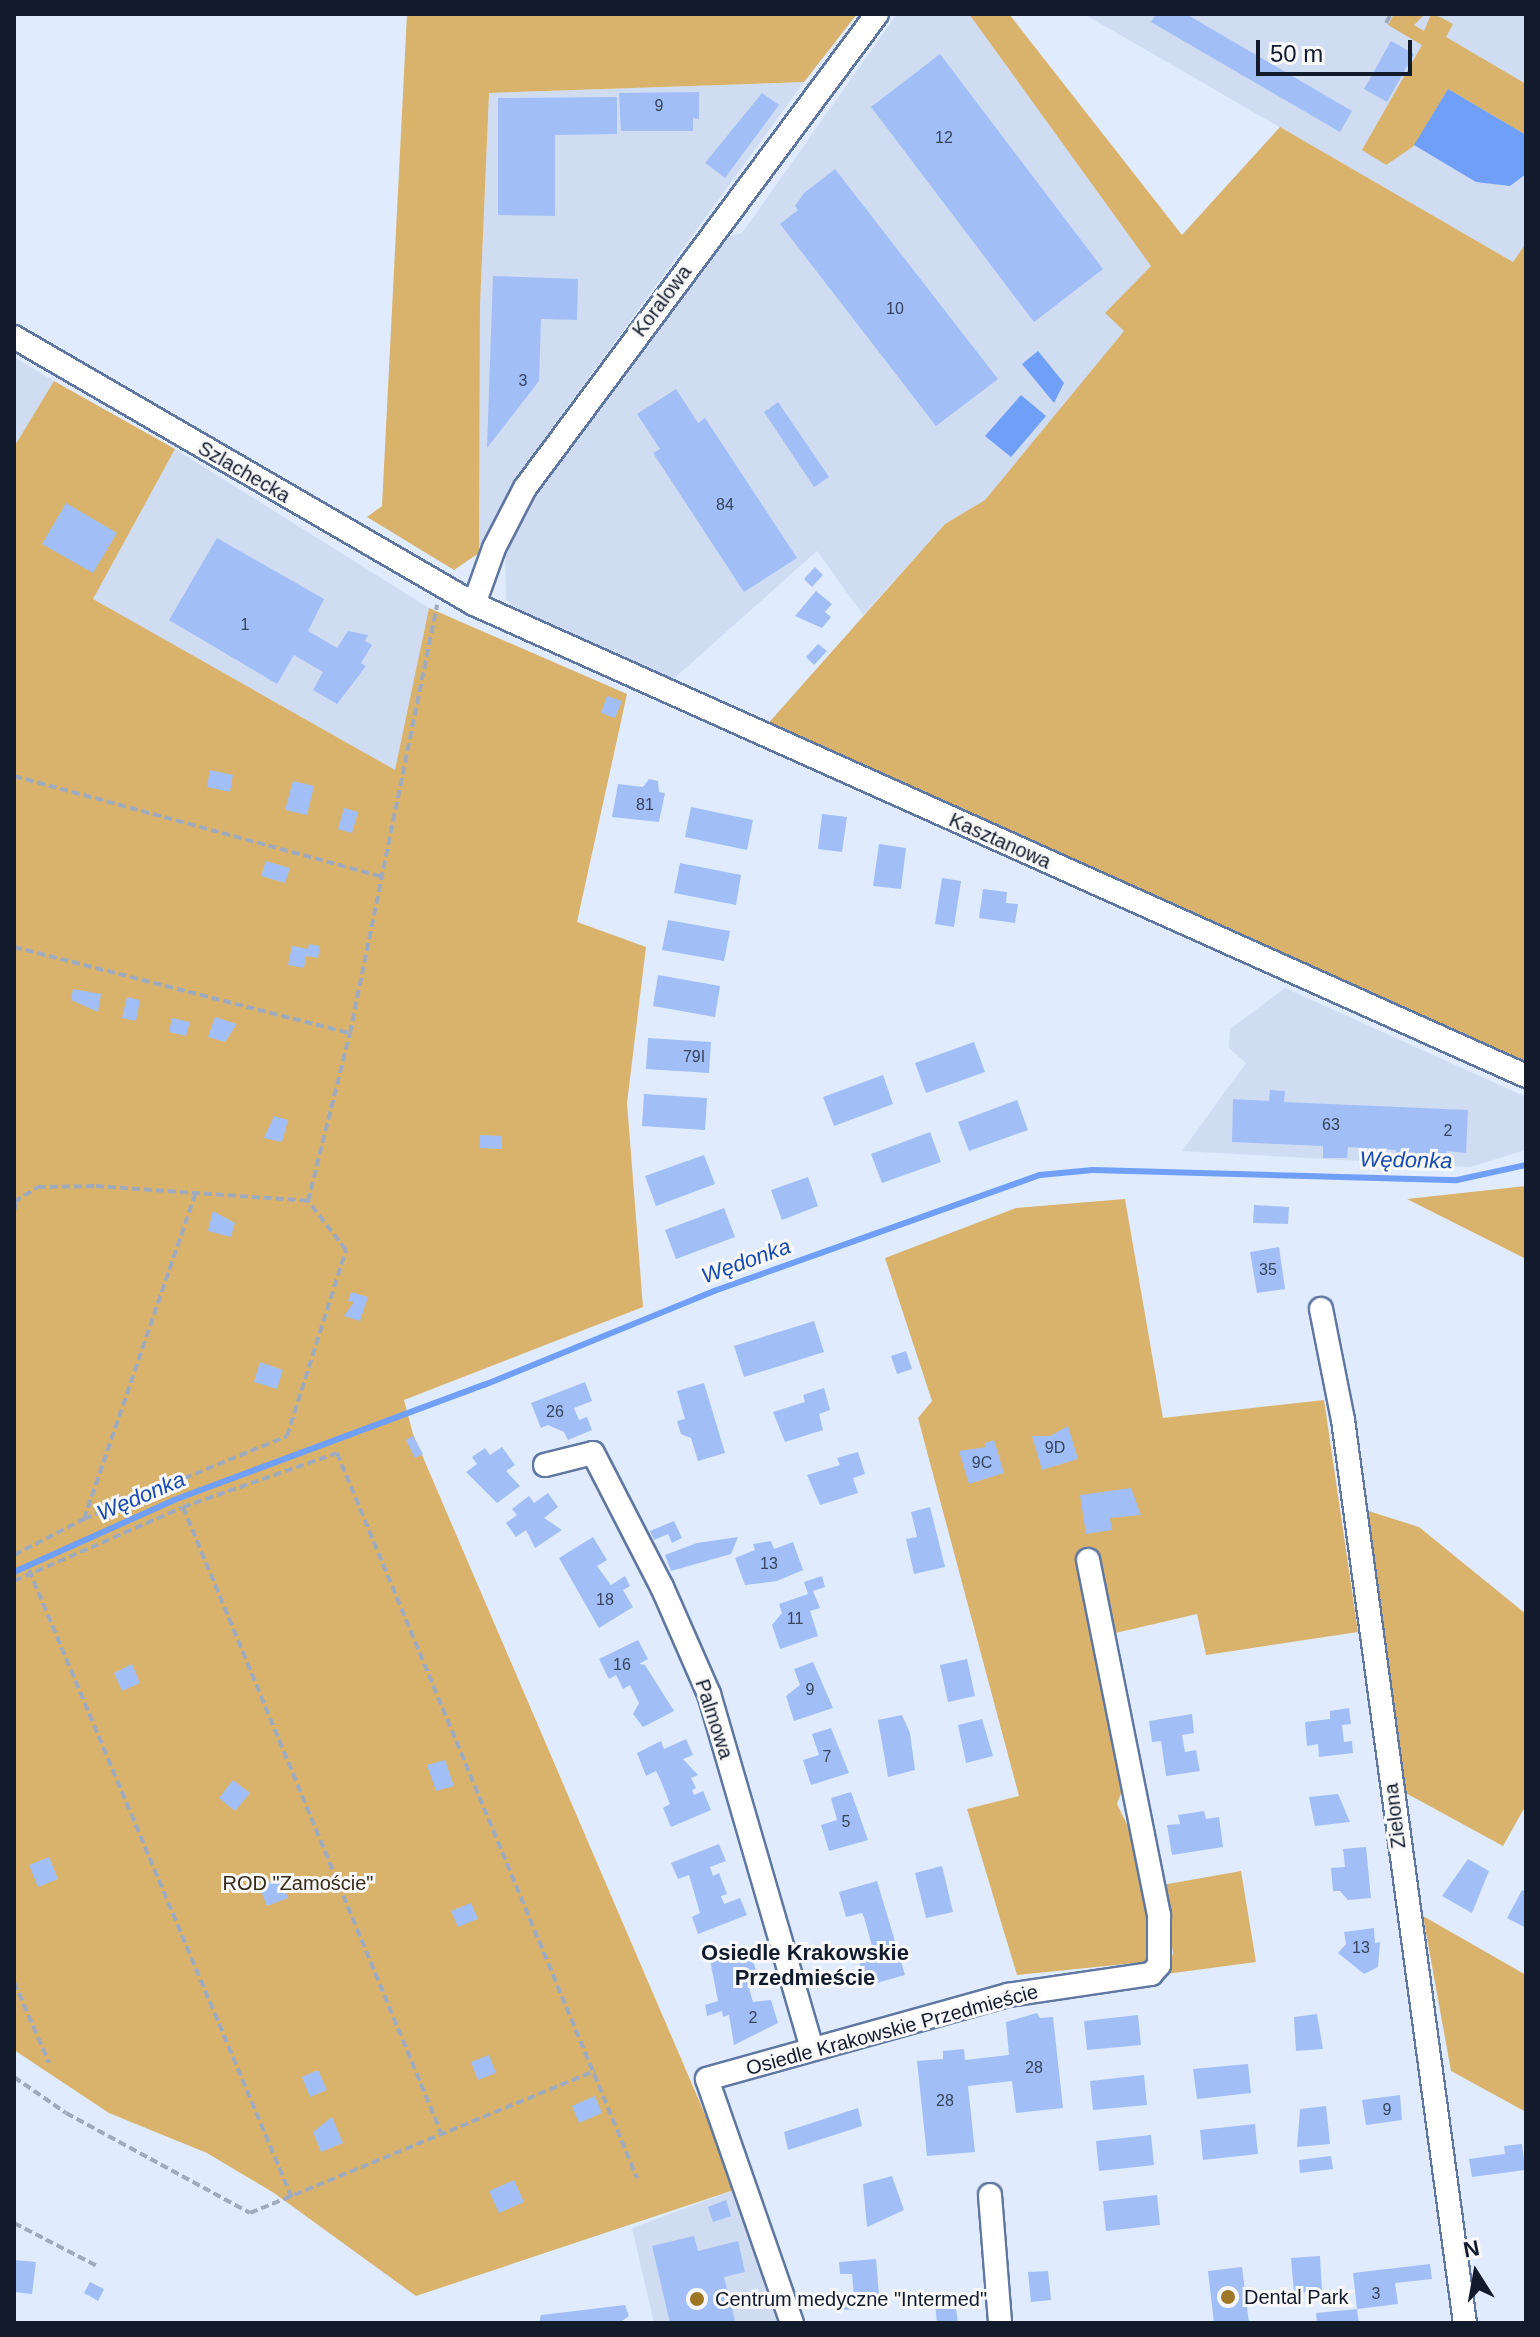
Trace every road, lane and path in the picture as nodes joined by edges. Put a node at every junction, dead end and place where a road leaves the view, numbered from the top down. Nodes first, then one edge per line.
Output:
1 (877, 14) edge
2 (1391, 14) edge
3 (1386, 23) dead end
4 (14, 337) edge
5 (441, 587) junction
6 (474, 604) junction
7 (14, 776) edge
8 (384, 877) junction
9 (14, 947) edge
10 (350, 1033) junction
11 (1526, 1076) edge
12 (196, 1191) junction
13 (308, 1201) junction
14 (16, 1202) edge
15 (14, 1211) edge
16 (1321, 1309) dead end
17 (545, 1465) dead end
18 (183, 1507) junction
19 (84, 1519) junction
20 (14, 1555) edge
21 (1088, 1560) dead end
22 (29, 1570) junction
23 (14, 1581) edge
24 (14, 1982) edge
25 (812, 2049) junction
26 (49, 2063) dead end
27 (595, 2070) junction
28 (14, 2077) edge
29 (442, 2135) junction
30 (637, 2178) dead end
31 (990, 2195) dead end
32 (292, 2198) junction
33 (14, 2223) edge
34 (97, 2266) dead end
35 (792, 2323) edge
36 (1000, 2323) edge
37 (1465, 2323) edge

1 - 6 street, Koralowa
2 - 3 path
4 - 5 street, Szlachecka
5 - 6 street, Szlachecka
5 - 8 path
6 - 11 street, Kasztanowa
7 - 8 path
8 - 10 path
9 - 10 path
10 - 13 path
12 - 13 path
12 - 14 path
12 - 19 path
13 - 19 path
14 - 15 path
16 - 37 street, Zielona
17 - 25 street, Palmowa
18 - 22 path
18 - 27 path
18 - 29 path
19 - 20 path
21 - 25 street, Osiedle Krakowskie Przedmieście
22 - 23 path
22 - 32 path
24 - 26 path
25 - 35 street, Osiedle Krakowskie Przedmieście
27 - 29 path
27 - 30 path
28 - 32 path
29 - 32 path
31 - 36 street
33 - 34 path

